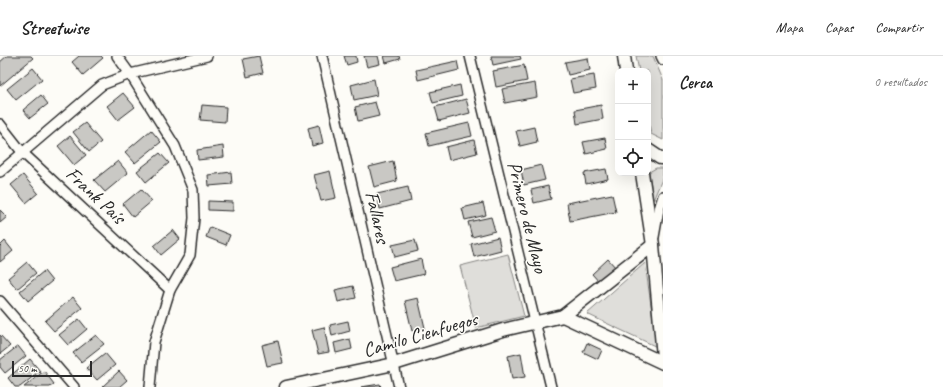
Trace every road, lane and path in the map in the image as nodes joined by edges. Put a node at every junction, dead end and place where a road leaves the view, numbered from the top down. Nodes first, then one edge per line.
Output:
1 (117, 56) edge
2 (207, 56) edge
3 (322, 56) edge
4 (470, 56) edge
5 (624, 56) edge
6 (661, 56) edge
7 (663, 60) edge
8 (626, 68) edge
9 (130, 74) junction
10 (0, 124) edge
11 (22, 152) junction
12 (651, 152) edge
13 (663, 158) edge
14 (0, 172) edge
15 (642, 176) edge
16 (663, 196) edge
17 (653, 245) junction
18 (170, 290) junction
19 (0, 301) edge
20 (563, 316) junction
21 (535, 322) junction
22 (663, 357) edge
23 (663, 363) edge
24 (394, 364) junction
25 (74, 387) edge
26 (150, 387) edge
27 (286, 387) edge
28 (399, 387) edge
29 (551, 387) edge

1 - 9 street
2 - 9 street
3 - 24 street, Fallares
4 - 21 street, Primero de Mayo
5 - 8 main road
6 - 7 street
9 - 11 street
9 - 18 street
10 - 11 street, Frank País
11 - 14 street
11 - 18 street, Frank País
12 - 13 main road
15 - 17 main road
16 - 17 street
17 - 20 main road
17 - 22 main road
18 - 26 street
19 - 25 street
20 - 21 main road, Camilo Cienfuegos
20 - 23 main road
21 - 24 main road, Camilo Cienfuegos
21 - 29 street, Primero de Mayo
24 - 27 main road, Camilo Cienfuegos
24 - 28 street, Fallares

